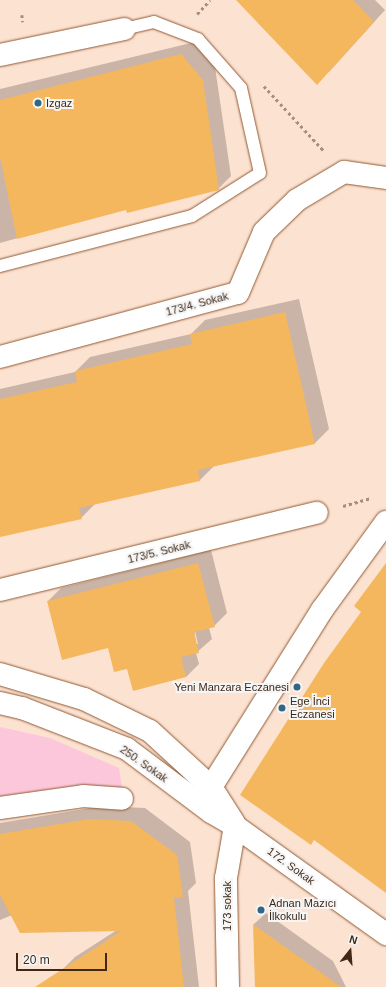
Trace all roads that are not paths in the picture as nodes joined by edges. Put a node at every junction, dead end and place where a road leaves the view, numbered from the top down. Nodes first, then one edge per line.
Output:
1 (124, 29) joint
2 (0, 55) edge
3 (386, 178) edge
4 (0, 266) edge
5 (0, 357) edge
6 (317, 513) road end
7 (386, 522) edge
8 (0, 590) edge
9 (0, 674) edge
10 (0, 703) edge
11 (211, 787) junction
12 (122, 799) dead end
13 (0, 808) edge
14 (235, 826) junction
15 (386, 934) edge
16 (228, 987) edge

1 - 2 street
1 - 4 lane
3 - 5 street, 173/4. Sokak
6 - 8 street, 173/5. Sokak
7 - 11 street
9 - 11 street
10 - 14 street, 250. Sokak
11 - 14 street
12 - 13 street
14 - 15 street, 172. Sokak
14 - 16 street, 173 sokak

